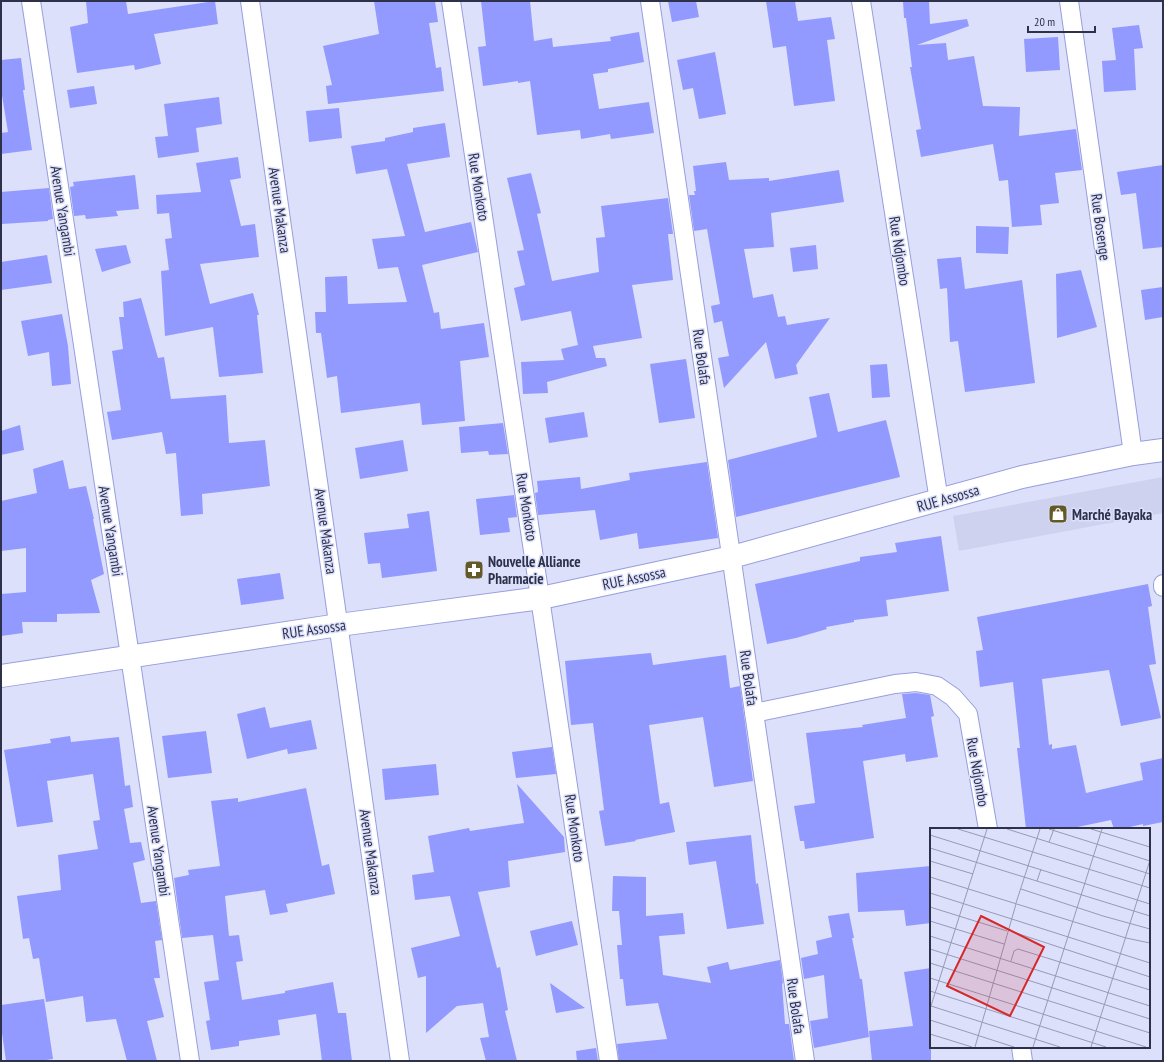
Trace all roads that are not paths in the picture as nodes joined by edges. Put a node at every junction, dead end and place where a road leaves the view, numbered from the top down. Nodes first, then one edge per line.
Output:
1 (31, 1) edge
2 (250, 1) edge
3 (451, 1) edge
4 (650, 1) edge
5 (861, 1) edge
6 (1069, 1) edge
7 (1163, 450) edge
8 (1133, 454) junction
9 (938, 501) junction
10 (732, 557) junction
11 (541, 598) junction
12 (339, 625) junction
13 (130, 656) junction
14 (1, 676) edge
15 (754, 713) junction
16 (968, 714) joint
17 (988, 828) edge
18 (1021, 1048) edge
19 (190, 1061) edge
20 (400, 1061) edge
21 (609, 1061) edge
22 (804, 1061) edge
23 (1023, 1061) edge

1 - 13 street, Avenue Yangambi
2 - 12 street, Avenue Makanza
3 - 11 street, Rue Monkoto
4 - 10 street, Rue Bolafa
5 - 9 street, Rue Ndjombo
6 - 8 street, Rue Bosenge
7 - 8 street, RUE Assossa
8 - 9 street, RUE Assossa
9 - 10 street, RUE Assossa
10 - 11 street, RUE Assossa
10 - 15 street, Rue Bolafa
11 - 12 street, RUE Assossa
11 - 21 street, Rue Monkoto
12 - 13 street, RUE Assossa
12 - 20 street, Avenue Makanza
13 - 14 street, RUE Assossa
13 - 19 street, Avenue Yangambi
15 - 16 street, Rue Bolafa
15 - 22 street, Rue Bolafa
16 - 17 street, Rue Ndjombo
18 - 23 street

